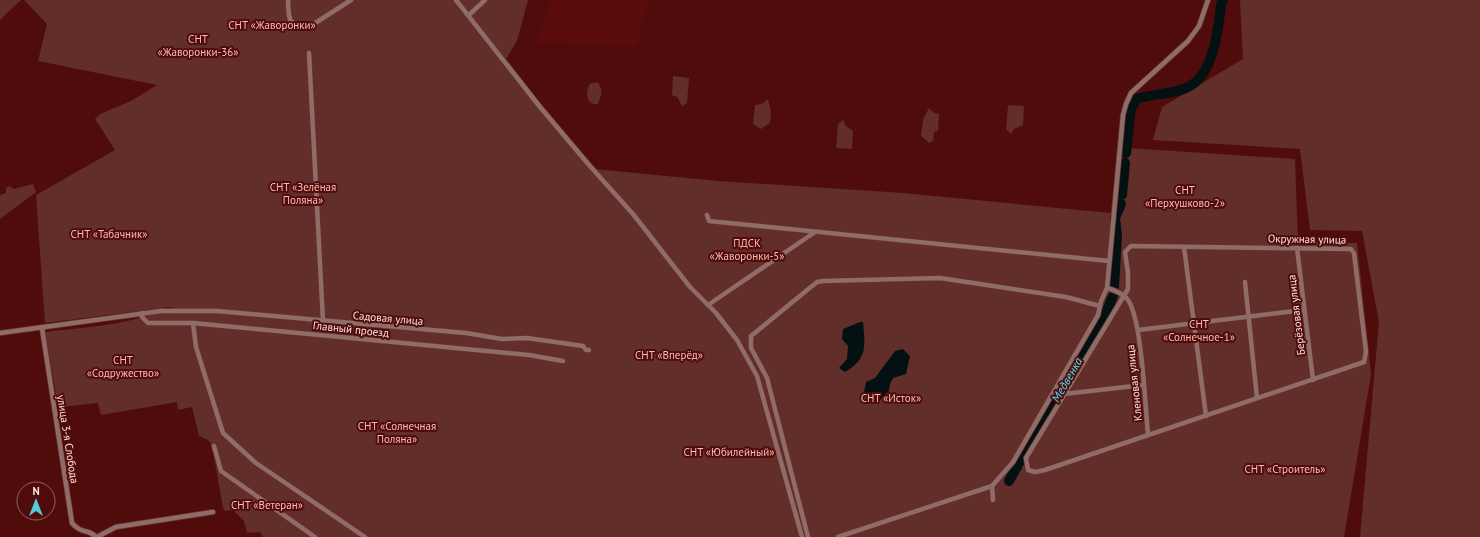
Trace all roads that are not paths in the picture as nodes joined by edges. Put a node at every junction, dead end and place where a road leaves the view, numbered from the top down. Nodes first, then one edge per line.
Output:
1 (288, 0) edge
2 (351, 0) edge
3 (456, 0) edge
4 (485, 0) edge
5 (1208, 0) edge
6 (469, 15) junction
7 (309, 53) dead end
8 (707, 215) dead end
9 (815, 232) junction
10 (1184, 247) junction
11 (1297, 248) junction
12 (1109, 261) junction
13 (1244, 282) dead end
14 (1107, 288) junction
15 (1124, 295) junction
16 (708, 305) junction
17 (1100, 306) junction
18 (1304, 310) junction
19 (142, 314) junction
20 (1248, 317) junction
21 (323, 321) junction
22 (193, 323) junction
23 (1193, 323) junction
24 (42, 328) junction
25 (1138, 330) junction
26 (0, 333) edge
27 (589, 350) dead end
28 (563, 361) dead end
29 (1313, 380) junction
30 (1143, 385) junction
31 (1064, 394) junction
32 (1257, 398) junction
33 (1206, 416) junction
34 (1148, 434) junction
35 (214, 446) dead end
36 (992, 486) junction
37 (994, 500) dead end
38 (213, 512) dead end
39 (97, 537) edge
40 (315, 537) edge
41 (365, 537) edge
42 (802, 537) edge
43 (808, 537) edge
44 (838, 537) edge

1 - 2 street
3 - 6 street
4 - 6 street
5 - 12 street
6 - 16 street
7 - 21 street
8 - 9 street
9 - 12 street
9 - 16 street
10 - 11 street, Окружная улица
10 - 15 street, Окружная улица
10 - 23 street
11 - 18 street, Берёзовая улица
11 - 29 street, Окружная улица
12 - 14 street
13 - 20 street
14 - 15 street
14 - 17 street
15 - 25 street, Кленовая улица
15 - 31 street, Окружная улица
16 - 42 street
17 - 36 street
17 - 43 street
18 - 20 street
18 - 29 street, Берёзовая улица
19 - 21 street, Садовая улица
19 - 22 street, Главный проезд
19 - 24 street, Садовая улица
20 - 23 street
20 - 32 street
21 - 27 street, Садовая улица
22 - 28 street, Главный проезд
22 - 41 street
23 - 25 street
23 - 33 street
24 - 26 street, Садовая улица
24 - 39 street, улица 3-я Слобода
25 - 30 street, Кленовая улица
29 - 32 street, Окружная улица
30 - 31 street
30 - 34 street, Кленовая улица
31 - 34 street, Окружная улица
32 - 33 street, Окружная улица
33 - 34 street, Окружная улица
35 - 40 street
36 - 37 street
36 - 44 street
38 - 39 street, улица 3-я Слобода

